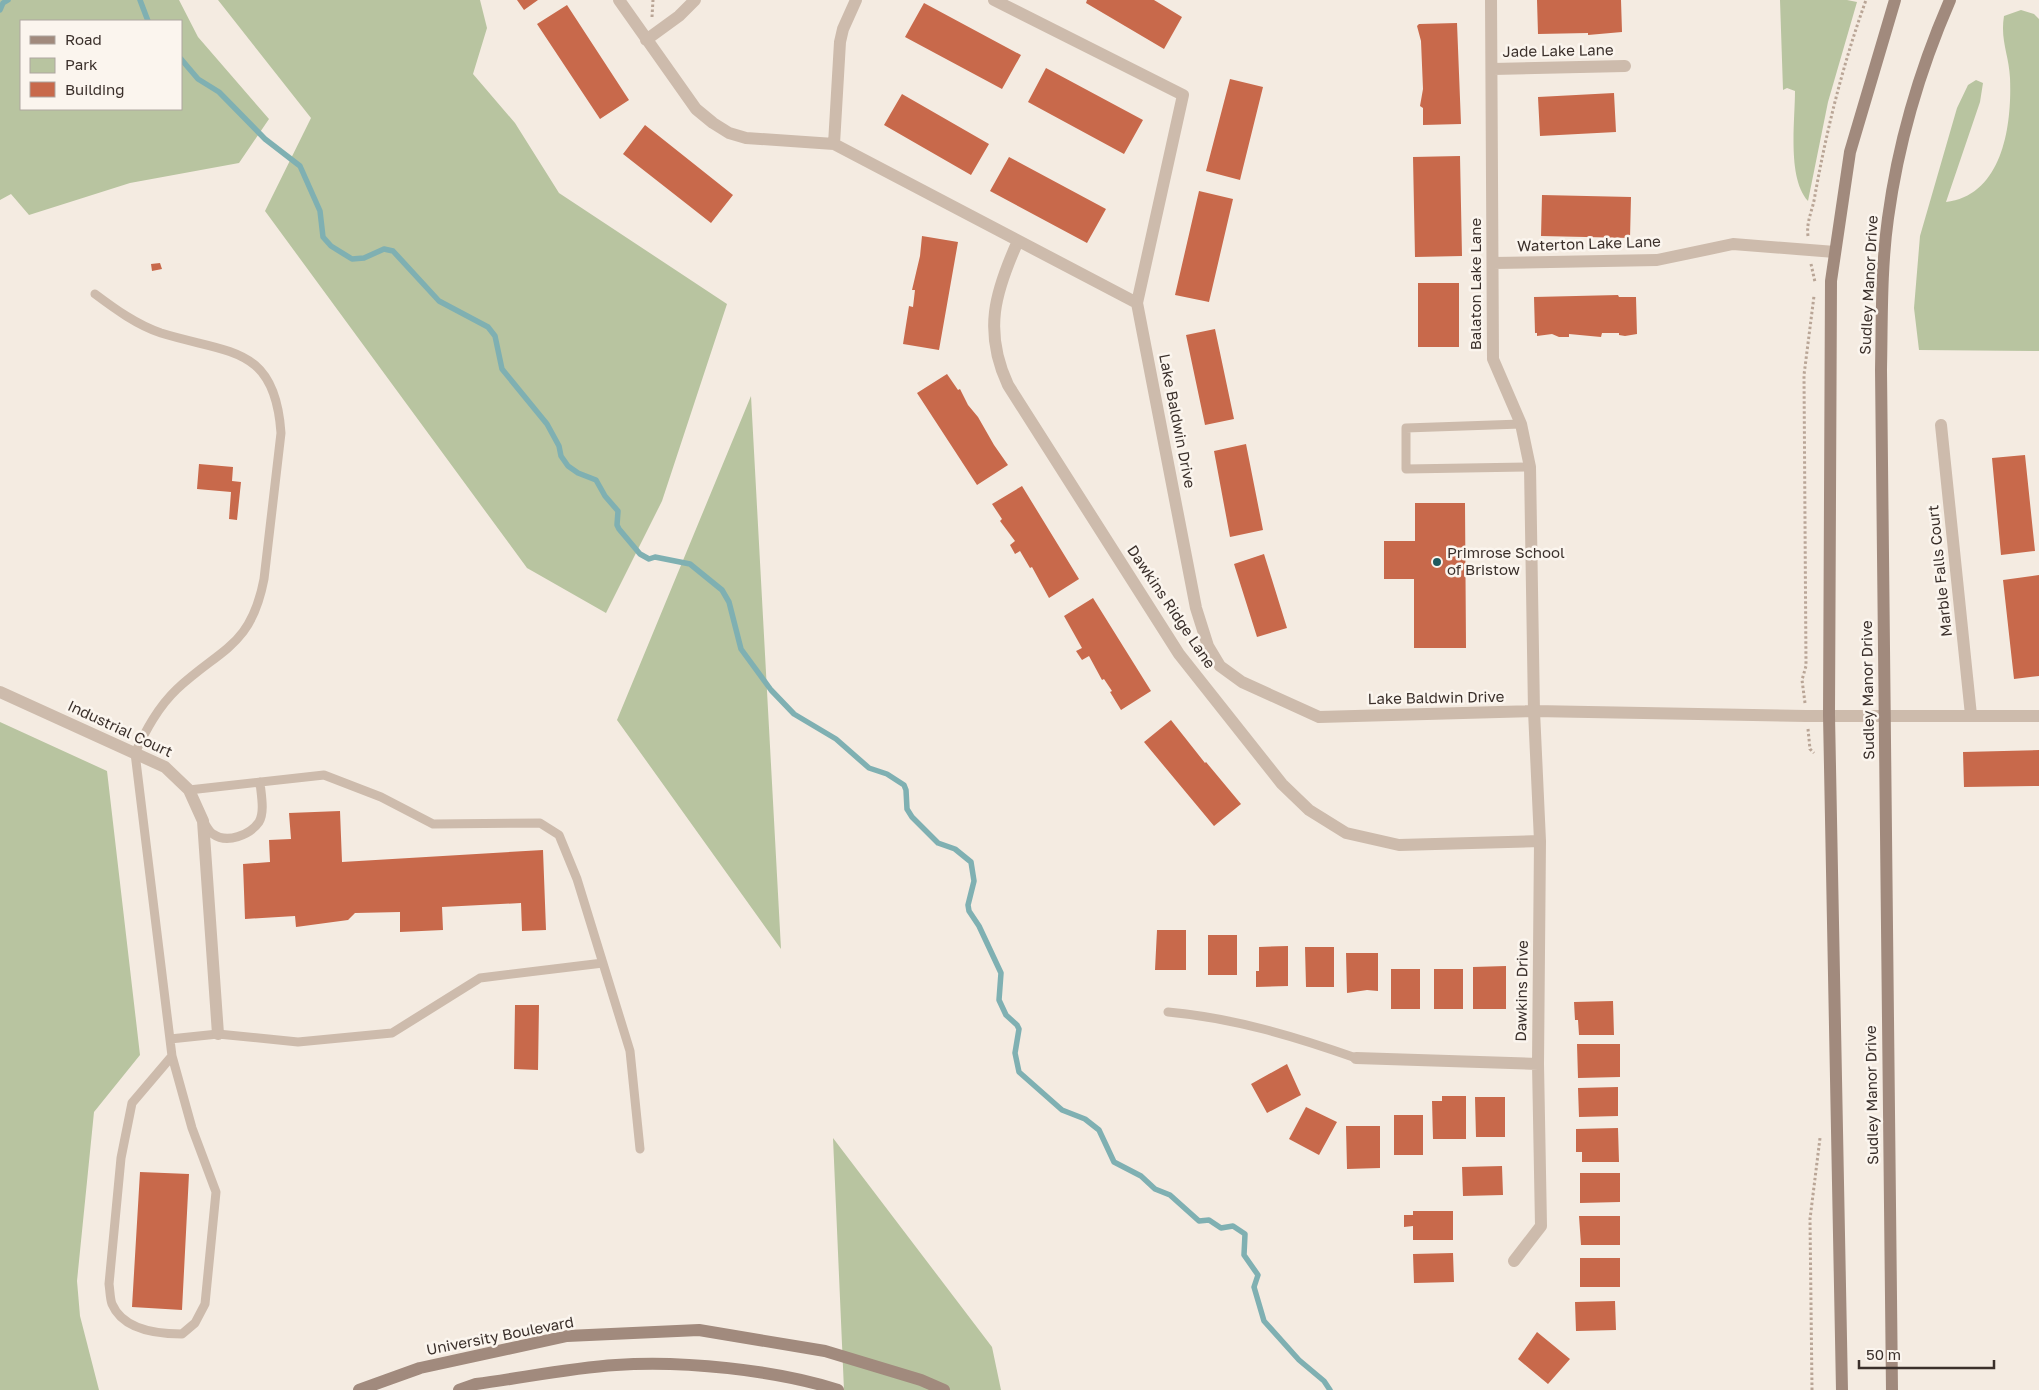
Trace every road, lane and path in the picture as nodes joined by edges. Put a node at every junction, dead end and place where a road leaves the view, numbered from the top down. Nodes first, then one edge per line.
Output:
1 (619, 0) edge
2 (695, 0) edge
3 (856, 0) edge
4 (994, 0) edge
5 (1491, 0) edge
6 (1866, 0) edge
7 (1895, 0) edge
8 (1950, 0) edge
9 (646, 40) junction
10 (1624, 66) dead end
11 (1493, 69) junction
12 (834, 144) junction
13 (1813, 210) dead end
14 (1018, 241) junction
15 (1836, 252) junction
16 (1493, 263) junction
17 (1816, 283) dead end
18 (95, 294) dead end
19 (1137, 303) junction
20 (1521, 424) junction
21 (1941, 424) dead end
22 (1530, 467) junction
23 (1802, 680) dead end
24 (0, 692) edge
25 (1534, 711) junction
26 (1971, 715) junction
27 (1828, 716) junction
28 (1884, 716) junction
29 (2039, 716) edge
30 (135, 753) junction
31 (260, 782) junction
32 (190, 790) junction
33 (203, 821) junction
34 (1540, 842) junction
35 (603, 963) junction
36 (1168, 1012) dead end
37 (218, 1034) junction
38 (170, 1039) junction
39 (172, 1056) junction
40 (1356, 1058) joint
41 (1538, 1064) junction
42 (1821, 1136) dead end
43 (640, 1149) dead end
44 (1514, 1262) dead end
45 (358, 1390) edge
46 (460, 1390) edge
47 (838, 1390) edge
48 (944, 1390) edge
49 (1812, 1390) edge
50 (1842, 1390) edge
51 (1892, 1390) edge

1 - 9 street
2 - 9 street
3 - 12 street
4 - 19 street, Lake Baldwin Drive
5 - 11 street, Balaton Lake Lane
6 - 13 path
7 - 15 main road
8 - 28 main road, Sudley Manor Drive
9 - 12 street
10 - 11 street, Jade Lake Lane
11 - 16 street, Balaton Lake Lane
12 - 14 street
14 - 19 street
14 - 34 street, Dawkins Ridge Lane
15 - 16 street, Waterton Lake Lane
15 - 27 main road
16 - 20 street, Balaton Lake Lane
17 - 23 path
18 - 30 lane
19 - 25 street, Lake Baldwin Drive
20 - 22 street, Balaton Lake Lane
20 - 22 lane
21 - 26 street, Marble Falls Court
22 - 25 street, Balaton Lake Lane
24 - 30 street, Industrial Court
25 - 27 street, Lake Baldwin Drive
25 - 34 street, Dawkins Drive
26 - 28 street, Lake Baldwin Drive
26 - 29 street, Lake Baldwin Drive
27 - 28 street, Lake Baldwin Drive
27 - 50 main road
28 - 51 main road, Sudley Manor Drive
30 - 32 street, Industrial Court
30 - 38 lane
31 - 32 lane
31 - 33 lane, Industrial Court
31 - 35 lane
32 - 33 street, Industrial Court
33 - 37 street, Industrial Court
34 - 41 street, Dawkins Drive
35 - 37 lane
35 - 43 lane
36 - 40 lane
37 - 38 lane
38 - 39 lane
39 - 39 lane
40 - 41 street
41 - 44 street, Dawkins Drive
42 - 49 path
45 - 48 main road, University Boulevard
46 - 47 main road

